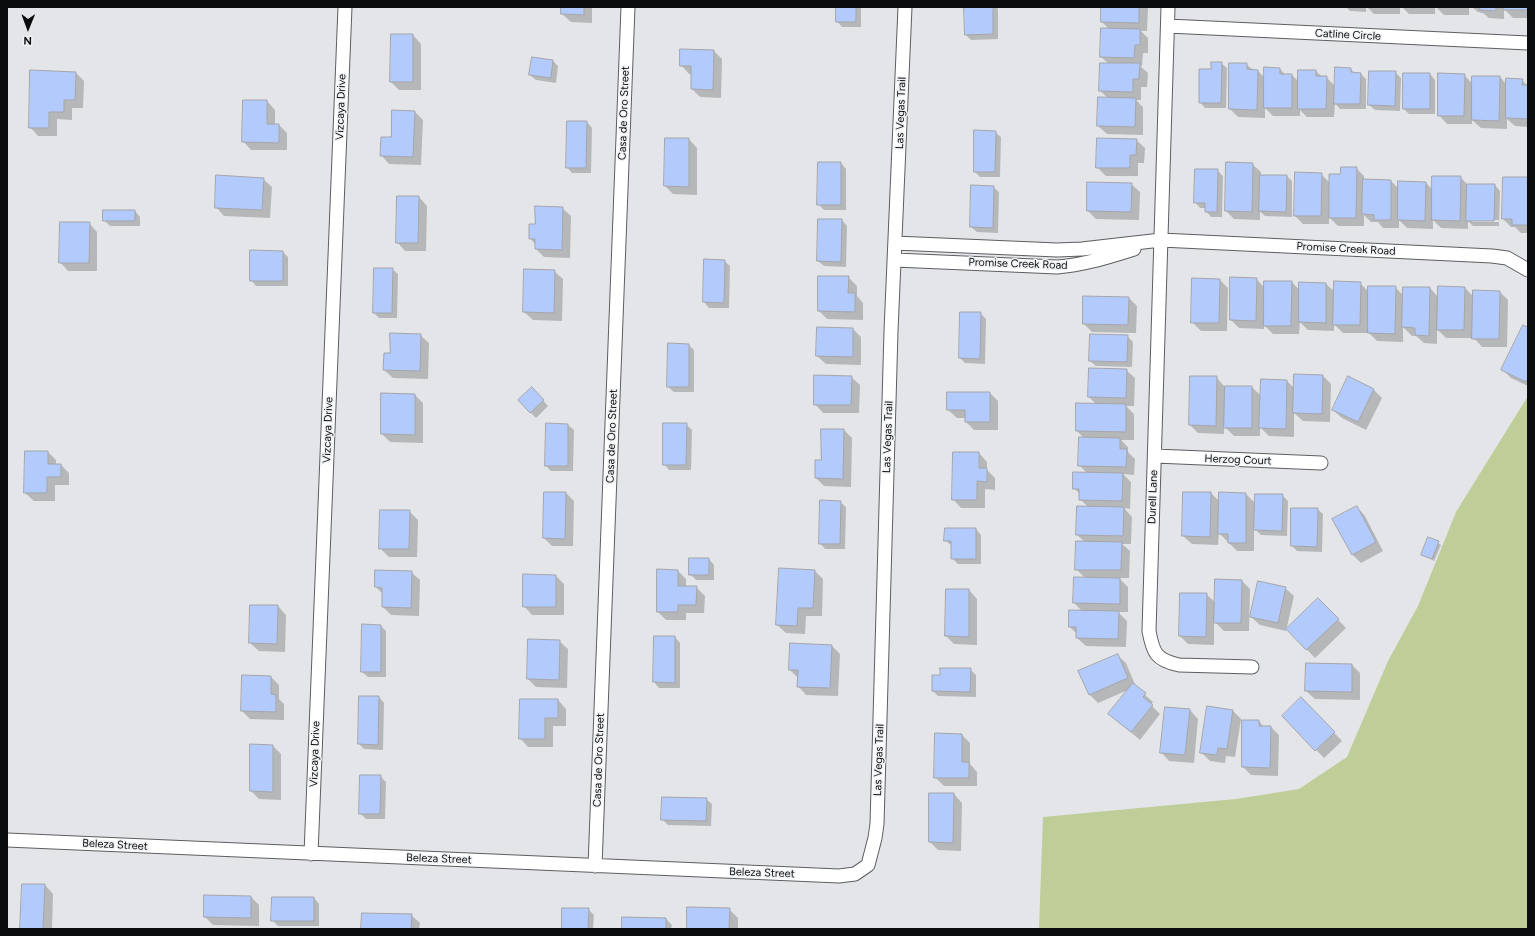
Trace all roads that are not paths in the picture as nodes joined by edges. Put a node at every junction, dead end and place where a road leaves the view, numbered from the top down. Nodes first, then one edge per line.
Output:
1 (345, 7) edge
2 (628, 7) edge
3 (905, 7) edge
4 (1168, 7) edge
5 (1168, 26) junction
6 (1528, 43) edge
7 (1161, 240) junction
8 (896, 243) junction
9 (895, 260) junction
10 (1528, 270) edge
11 (1155, 456) junction
12 (1321, 463) dead end
13 (1252, 667) dead end
14 (7, 840) edge
15 (310, 854) junction
16 (868, 865) joint
17 (595, 866) junction

1 - 15 street, Vizcaya Drive
2 - 17 street, Casa de Oro Street
3 - 8 street, Las Vegas Trail
4 - 5 street
5 - 6 street, Catline Circle
5 - 7 street
7 - 8 street, Promise Creek Road
7 - 9 street, Promise Creek Road
7 - 10 street, Promise Creek Road
7 - 11 street, Durell Lane
8 - 9 street, Las Vegas Trail
9 - 16 street, Las Vegas Trail
11 - 12 street, Herzog Court
11 - 13 street, Durell Lane
14 - 15 street, Beleza Street
15 - 17 street, Beleza Street
16 - 17 street, Beleza Street

